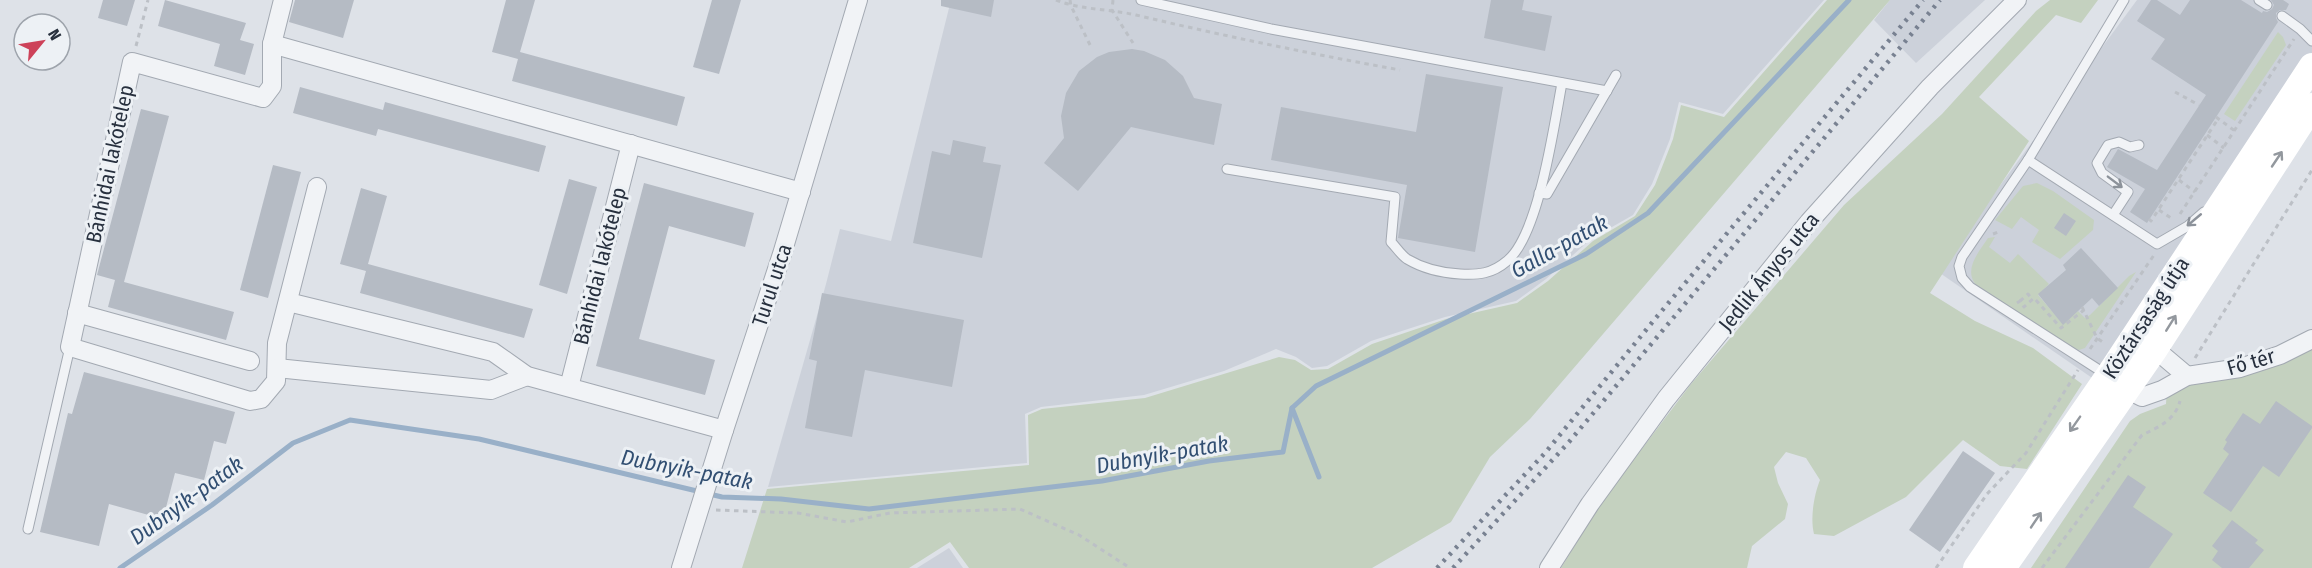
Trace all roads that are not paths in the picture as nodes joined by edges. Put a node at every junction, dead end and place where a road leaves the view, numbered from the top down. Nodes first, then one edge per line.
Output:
1 (283, 0) edge
2 (858, 0) edge
3 (1141, 0) edge
4 (2017, 0) edge
5 (2124, 0) edge
6 (2282, 16) dead end
7 (2312, 41) edge
8 (272, 44) junction
9 (2312, 66) edge
10 (1616, 75) dead end
11 (1562, 83) junction
12 (1607, 91) junction
13 (2312, 106) edge
14 (631, 144) junction
15 (2139, 145) dead end
16 (2028, 160) junction
17 (1227, 169) dead end
18 (317, 186) dead end
19 (2228, 191) junction
20 (801, 192) junction
21 (1539, 193) junction
22 (2112, 215) junction
23 (288, 302) junction
24 (78, 313) junction
25 (2312, 339) edge
26 (70, 348) junction
27 (2155, 349) junction
28 (250, 361) dead end
29 (277, 368) junction
30 (527, 376) junction
31 (2187, 376) junction
32 (2117, 382) junction
33 (569, 387) junction
34 (724, 430) junction
35 (28, 529) dead end
36 (681, 568) edge
37 (1550, 568) edge
38 (1976, 568) edge
39 (2002, 568) edge

1 - 8 street, Bánhidai lakótelep
2 - 20 street, Turul utca
3 - 11 lane
4 - 37 street, Jedlik Ányos utca
5 - 16 lane
6 - 7 lane
8 - 14 street
8 - 24 street, Bánhidai lakótelep
9 - 19 street, Köztársaság útja
10 - 12 lane
11 - 12 lane
11 - 21 lane
12 - 21 lane
27 -> 13 street, Köztársaság útja
14 - 20 street
14 - 33 street, Bánhidai lakótelep
15 -> 22 lane
16 - 22 lane
16 - 32 lane
17 - 21 lane
18 - 23 street
19 -> 22 lane
19 - 32 street, Köztársaság útja
20 - 34 street, Turul utca
23 - 29 street
23 - 30 street
24 - 26 street, Bánhidai lakótelep
24 - 28 street
25 - 31 street, Fő tér
26 - 29 street
26 - 35 lane
27 - 31 street
27 - 32 street, Köztársaság útja
29 - 30 street
30 - 33 street
31 - 32 street, Fő tér
32 -> 38 street, Köztársaság útja
39 -> 32 street, Köztársaság útja
33 - 34 street
34 - 36 street, Turul utca

